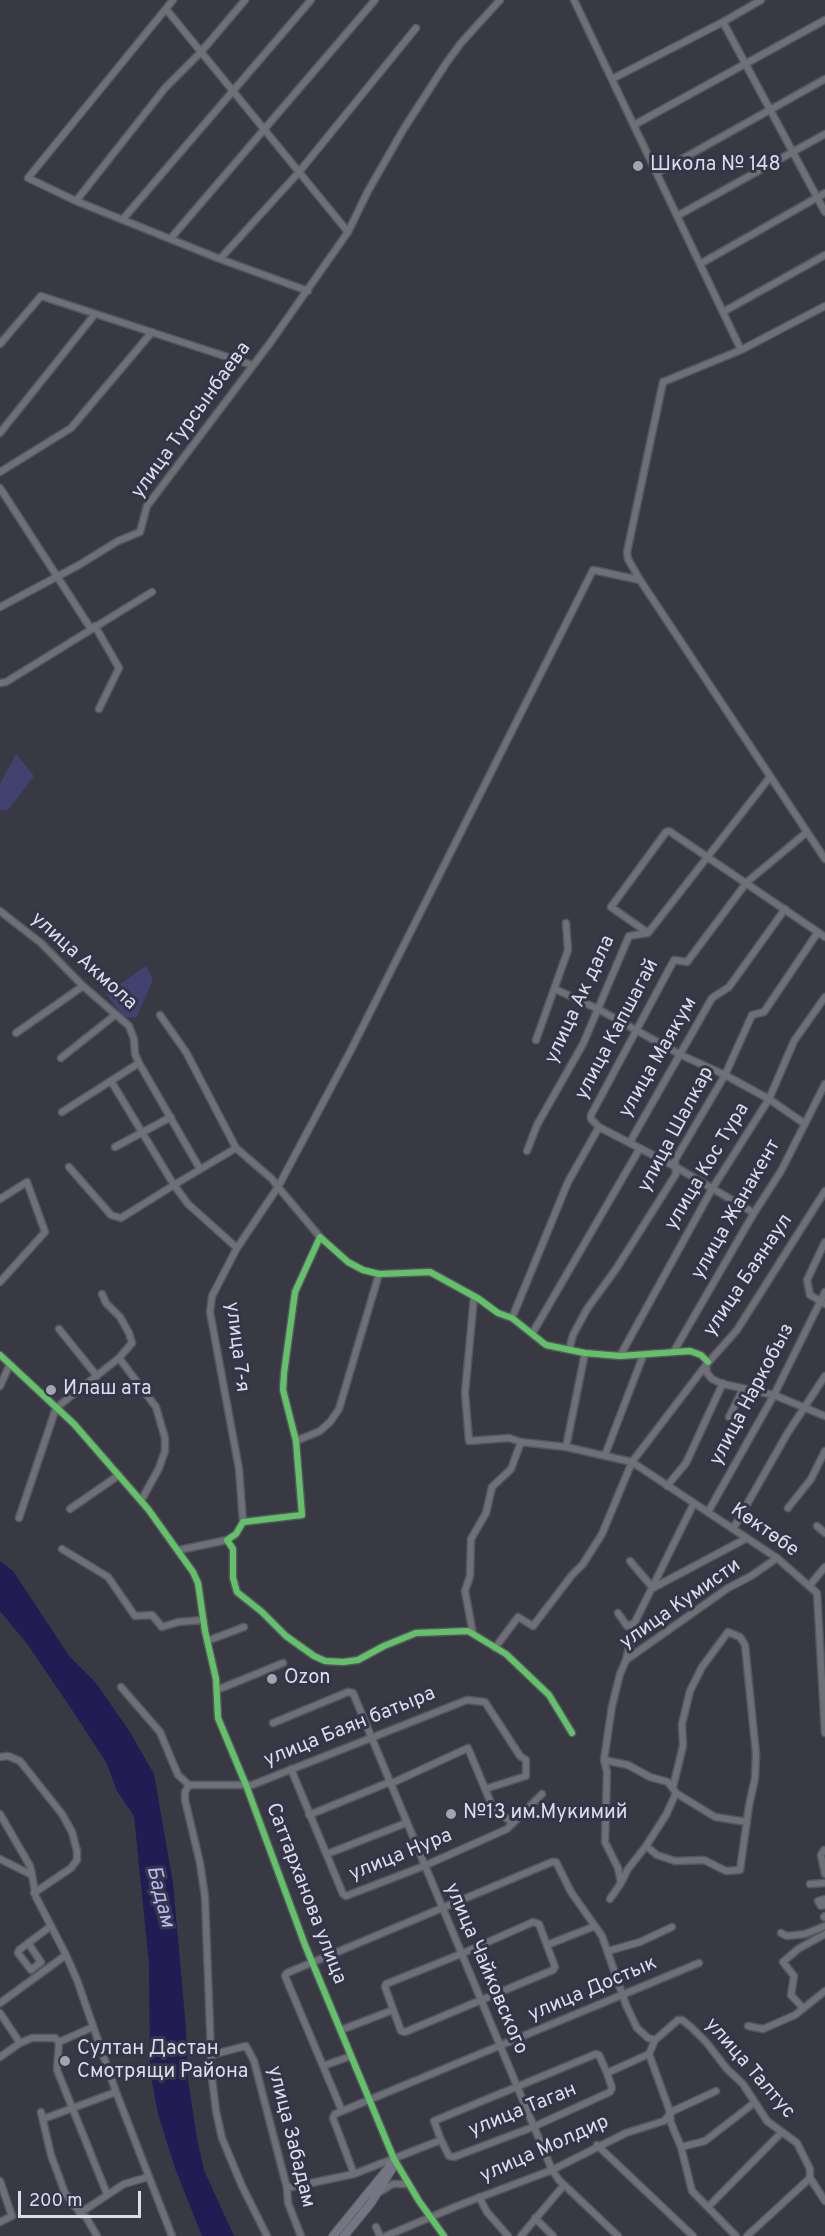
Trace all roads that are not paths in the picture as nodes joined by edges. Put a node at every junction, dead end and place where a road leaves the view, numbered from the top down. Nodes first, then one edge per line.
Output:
1 (173, 0) edge
2 (245, 0) edge
3 (311, 0) edge
4 (375, 0) edge
5 (501, 0) edge
6 (574, 0) edge
7 (761, 0) edge
8 (166, 9) junction
9 (825, 20) edge
10 (723, 22) junction
11 (416, 28) dead end
12 (201, 52) junction
13 (746, 64) junction
14 (612, 79) junction
15 (825, 79) edge
16 (233, 91) junction
17 (771, 109) junction
18 (634, 125) junction
19 (265, 129) junction
20 (825, 134) edge
21 (793, 151) junction
22 (299, 172) junction
23 (657, 173) junction
24 (825, 193) edge
25 (817, 197) junction
26 (76, 201) junction
27 (825, 212) edge
28 (677, 216) junction
29 (123, 219) junction
30 (348, 232) junction
31 (171, 238) junction
32 (825, 255) edge
33 (220, 259) junction
34 (700, 264) junction
35 (308, 291) junction
36 (825, 306) edge
37 (723, 312) junction
38 (95, 314) junction
39 (152, 332) junction
40 (0, 344) edge
41 (741, 350) junction
42 (252, 365) junction
43 (0, 433) edge
44 (0, 472) edge
45 (0, 488) edge
46 (57, 577) junction
47 (640, 580) junction
48 (152, 592) dead end
49 (0, 607) edge
50 (93, 627) junction
51 (0, 683) edge
52 (99, 709) dead end
53 (770, 777) junction
54 (807, 832) junction
55 (708, 856) junction
56 (825, 859) edge
57 (747, 882) junction
58 (785, 909) junction
59 (0, 911) edge
60 (566, 923) dead end
61 (818, 932) junction
62 (648, 933) junction
63 (825, 937) edge
64 (83, 986) junction
65 (555, 989) junction
66 (825, 997) edge
67 (598, 1009) junction
68 (115, 1015) junction
69 (160, 1016) dead end
70 (635, 1030) junction
71 (16, 1033) dead end
72 (536, 1040) dead end
73 (681, 1055) junction
74 (61, 1058) dead end
75 (139, 1063) junction
76 (725, 1075) junction
77 (111, 1081) junction
78 (825, 1084) edge
79 (769, 1099) junction
80 (62, 1112) dead end
81 (171, 1117) junction
82 (806, 1124) junction
83 (600, 1127) junction
84 (143, 1132) junction
85 (630, 1142) junction
86 (115, 1147) dead end
87 (236, 1148) junction
88 (640, 1148) junction
89 (527, 1151) dead end
90 (69, 1167) dead end
91 (676, 1167) junction
92 (200, 1169) junction
93 (174, 1185) junction
94 (278, 1187) junction
95 (712, 1189) junction
96 (825, 1191) edge
97 (0, 1199) edge
98 (754, 1213) junction
99 (320, 1237) junction
100 (825, 1242) edge
101 (237, 1248) junction
102 (379, 1274) junction
103 (0, 1282) edge
104 (825, 1292) edge
105 (102, 1294) dead end
106 (474, 1297) junction
107 (823, 1302) edge
108 (512, 1318) junction
109 (59, 1329) dead end
110 (532, 1334) junction
111 (568, 1350) junction
112 (674, 1351) junction
113 (585, 1353) junction
114 (0, 1355) edge
115 (621, 1356) junction
116 (643, 1356) junction
117 (119, 1358) junction
118 (707, 1363) junction
119 (10, 1364) junction
120 (97, 1376) junction
121 (825, 1376) edge
122 (723, 1383) junction
123 (0, 1386) edge
124 (743, 1389) junction
125 (774, 1395) junction
126 (807, 1407) junction
127 (56, 1408) junction
128 (825, 1416) edge
129 (729, 1417) dead end
130 (296, 1441) junction
131 (521, 1442) junction
132 (566, 1447) junction
133 (825, 1451) edge
134 (605, 1455) junction
135 (632, 1462) junction
136 (119, 1476) junction
137 (667, 1486) junction
138 (141, 1501) junction
139 (694, 1503) junction
140 (788, 1508) dead end
141 (70, 1509) dead end
142 (708, 1512) junction
143 (19, 1518) dead end
144 (243, 1522) junction
145 (817, 1526) dead end
146 (733, 1529) junction
147 (825, 1533) edge
148 (747, 1538) junction
149 (229, 1542) junction
150 (62, 1549) dead end
151 (179, 1550) junction
152 (777, 1558) junction
153 (630, 1561) dead end
154 (825, 1567) edge
155 (810, 1585) junction
156 (653, 1588) junction
157 (618, 1613) dead end
158 (203, 1620) junction
159 (634, 1623) junction
160 (244, 1626) dead end
161 (473, 1634) junction
162 (207, 1641) junction
163 (495, 1648) junction
164 (626, 1660) junction
165 (283, 1663) dead end
166 (121, 1687) dead end
167 (217, 1690) junction
168 (273, 1723) dead end
169 (572, 1733) dead end
170 (825, 1733) edge
171 (371, 1737) junction
172 (0, 1757) edge
173 (604, 1760) junction
174 (291, 1769) junction
175 (390, 1783) junction
176 (189, 1785) junction
177 (246, 1785) junction
178 (486, 1789) junction
179 (675, 1790) junction
180 (543, 1794) dead end
181 (0, 1814) edge
182 (309, 1815) junction
183 (747, 1822) junction
184 (406, 1823) junction
185 (513, 1823) junction
186 (646, 1846) junction
187 (824, 1850) edge
188 (327, 1854) junction
189 (0, 1859) edge
190 (424, 1866) junction
191 (618, 1868) junction
192 (628, 1869) junction
193 (32, 1875) junction
194 (825, 1875) edge
195 (621, 1883) junction
196 (825, 1883) edge
197 (810, 1884) dead end
198 (34, 1893) junction
199 (610, 1899) dead end
200 (825, 1899) edge
201 (825, 1905) edge
202 (441, 1908) junction
203 (51, 1926) junction
204 (595, 1926) junction
205 (825, 1926) edge
206 (672, 1927) dead end
207 (781, 1933) dead end
208 (825, 1934) edge
209 (28, 1943) dead end
210 (547, 1945) junction
211 (608, 1951) junction
212 (461, 1954) junction
213 (66, 1955) junction
214 (312, 1962) junction
215 (699, 1964) dead end
216 (825, 1991) edge
217 (622, 1996) junction
218 (480, 2001) junction
219 (0, 2003) edge
220 (803, 2008) junction
221 (393, 2010) junction
222 (0, 2013) edge
223 (748, 2026) dead end
224 (93, 2027) junction
225 (341, 2030) junction
226 (655, 2040) junction
227 (60, 2042) junction
228 (20, 2043) junction
229 (500, 2047) junction
230 (649, 2054) junction
231 (211, 2055) junction
232 (351, 2056) junction
233 (0, 2057) edge
234 (323, 2066) junction
235 (607, 2073) junction
236 (516, 2088) junction
237 (716, 2091) dead end
238 (116, 2092) junction
239 (369, 2100) junction
240 (754, 2103) junction
241 (73, 2108) junction
242 (342, 2111) junction
243 (669, 2116) junction
244 (533, 2127) junction
245 (781, 2133) junction
246 (441, 2140) junction
247 (597, 2145) junction
248 (681, 2147) junction
249 (395, 2161) junction
250 (552, 2170) junction
251 (354, 2174) junction
252 (148, 2177) junction
253 (810, 2178) junction
254 (0, 2181) edge
255 (408, 2184) junction
256 (564, 2185) junction
257 (287, 2188) junction
258 (107, 2194) junction
259 (377, 2194) junction
260 (479, 2198) junction
261 (825, 2201) edge
262 (708, 2207) junction
263 (80, 2213) junction
264 (431, 2218) junction
265 (535, 2218) junction
266 (0, 2222) edge
267 (376, 2227) dead end
268 (753, 2230) junction
269 (300, 2234) edge
270 (97, 2236) edge
271 (172, 2236) edge
272 (267, 2236) edge
273 (292, 2236) edge
274 (333, 2236) edge
275 (344, 2236) edge
276 (380, 2236) edge
277 (386, 2236) edge
278 (444, 2236) edge
279 (508, 2236) edge
280 (521, 2236) edge
281 (553, 2236) edge
282 (618, 2236) edge
283 (693, 2236) edge
284 (736, 2236) edge
285 (747, 2236) edge
286 (759, 2236) edge

1 - 8 street
2 - 12 street
3 - 16 street
4 - 19 street
5 - 30 street, улица Турсынбаева
6 - 14 street
7 - 10 street
8 - 12 street
8 - 26 street
9 - 13 street
10 - 13 street
10 - 14 street
11 - 22 street
12 - 16 street
12 - 26 street
13 - 17 street
13 - 18 street
14 - 18 street
15 - 17 street
16 - 19 street
16 - 29 street
17 - 21 street
17 - 23 street
18 - 23 street
19 - 22 street
19 - 31 street
20 - 21 street
21 - 25 street
21 - 28 street
22 - 30 street
22 - 33 street
23 - 28 street
24 - 25 street
25 - 27 street
25 - 34 street
26 - 29 street
28 - 34 street
29 - 31 street
30 - 35 street, улица Турсынбаева
31 - 33 street
32 - 37 street
33 - 35 street
34 - 37 street
35 - 42 street, улица Турсынбаева
36 - 41 street
37 - 41 street
38 - 39 street
38 - 40 street
38 - 43 street
39 - 42 street
39 - 44 street
41 - 47 street
42 - 46 street, улица Турсынбаева
45 - 46 street
46 - 49 street, улица Турсынбаева
46 - 50 street
47 - 53 street
47 - 94 street, улица 7-я
48 - 50 street
50 - 51 street
50 - 52 street
53 - 54 street
53 - 55 street, улица Ак дала
54 - 56 street
54 - 57 street, улица Капшагай
55 - 57 street
55 - 62 street, улица Ак дала
55 - 62 street
57 - 58 street
57 - 70 street, улица Капшагай
58 - 61 street
58 - 73 street, улица Маякум
59 - 64 street, улица Акмола
60 - 65 street
61 - 63 street
61 - 76 street, улица Шалкар
62 - 67 street, улица Ак дала
64 - 68 street, улица Акмола
64 - 71 street
65 - 67 street
65 - 72 street
66 - 79 street, улица Кос Тура
67 - 70 street
67 - 89 street, улица Ак дала
68 - 74 street
68 - 75 street, улица Акмола
69 - 87 street
70 - 73 street
70 - 83 street, улица Капшагай
73 - 76 street
73 - 85 street, улица Маякум
75 - 77 street
75 - 81 street, улица Акмола
76 - 79 street
76 - 91 street, улица Шалкар
77 - 80 street
77 - 84 street
78 - 82 street, улица Жанакент
79 - 82 street
79 - 95 street, улица Кос Тура
81 - 84 street
81 - 92 street, улица Акмола
82 - 98 street, улица Жанакент
83 - 85 street
83 - 108 street, улица Капшагай
84 - 86 street
84 - 93 street
85 - 88 street
87 - 92 street
87 - 94 street
88 - 91 street
88 - 110 street, улица Маякум
90 - 93 street
91 - 95 street
91 - 111 street, улица Шалкар
92 - 93 street
93 - 101 street
94 - 99 street
94 - 101 street, улица 7-я
95 - 98 street
95 - 115 street, улица Кос Тура
96 - 118 street, улица Баянаул
97 - 103 street
98 - 112 street, улица Жанакент
99 - 102 street
99 - 130 street
100 - 107 street
101 - 144 street, улица 7-я
102 - 106 street
102 - 130 street
104 - 107 street, улица Наркобыз
105 - 117 street
106 - 108 street
106 - 131 street, Көктөбе
107 - 125 street, улица Наркобыз
108 - 110 street
109 - 120 street
110 - 111 street
111 - 113 street
112 - 116 street
112 - 118 street
113 - 115 street
113 - 132 street
114 - 119 street, Саттарханова улица
115 - 116 street
116 - 134 street
117 - 120 street
117 - 138 street
118 - 122 street
118 - 135 street, улица Баянаул
119 - 123 street
119 - 127 street, Саттарханова улица
120 - 127 street
121 - 126 street
122 - 124 street
122 - 137 street
124 - 125 street
124 - 129 street
125 - 126 street
125 - 142 street, улица Наркобыз
126 - 128 street
126 - 146 street
127 - 136 street, Саттарханова улица
127 - 143 street
130 - 144 street
131 - 132 street, Көктөбе
131 - 161 street
132 - 134 street, Көктөбе
133 - 140 street
134 - 135 street, Көктөбе
135 - 137 street, Көктөбе
135 - 163 street, улица Баянаул
136 - 138 street, Саттарханова улица
136 - 141 street
137 - 139 street, Көктөбе
138 - 151 street, Саттарханова улица
139 - 142 street, Көктөбе
139 - 156 street
142 - 146 street, Көктөбе
144 - 149 street
145 - 147 street
146 - 148 street, Көктөбе
148 - 152 street, Көктөбе
148 - 156 street
149 - 151 street
149 - 161 street
150 - 158 street
151 - 158 street, Саттарханова улица
152 - 155 street, Көктөбе
152 - 164 street, улица Кумисти
153 - 156 street
154 - 155 street
155 - 170 street
156 - 159 street
157 - 159 street
158 - 162 street, Саттарханова улица
159 - 164 street
160 - 162 street
161 - 163 street
162 - 167 street, Саттарханова улица
163 - 169 street
164 - 173 street, улица Кумисти
165 - 167 street
166 - 176 street
167 - 177 street, Саттарханова улица
168 - 171 street, улица Чайковского
171 - 174 street, улица Баян батыра
171 - 175 street, улица Чайковского
171 - 178 street, улица Баян батыра
172 - 198 street
173 - 179 street
173 - 191 street, улица Кумисти
174 - 177 street, улица Баян батыра
174 - 182 street, улица Нура
175 - 178 street
175 - 182 street
175 - 184 street, улица Чайковского
176 - 177 street, улица Баян батыра
176 - 231 street
177 - 214 street, Саттарханова улица
178 - 185 street
179 - 183 street
179 - 183 street
179 - 186 street
180 - 185 street, улица Нура
181 - 193 street
182 - 188 street, улица Нура
183 - 186 street
184 - 188 street, улица Нура
184 - 190 street, улица Чайковского
185 - 190 street, улица Нура
186 - 192 street
187 - 194 street
188 - 190 street, улица Нура
189 - 193 street
190 - 202 street, улица Чайковского
191 - 192 street
191 - 195 street, улица Кумисти
192 - 195 street
193 - 198 street
195 - 199 street
196 - 197 street
198 - 203 street
200 - 201 street
202 - 204 street
202 - 212 street, улица Чайковского
202 - 214 street
203 - 209 street
203 - 213 street
204 - 210 street
204 - 211 street
205 - 207 street
206 - 211 street
208 - 220 street
210 - 212 street
210 - 218 street
211 - 217 street
212 - 218 street, улица Чайковского
212 - 221 street
213 - 219 street
213 - 224 street
214 - 225 street, Саттарханова улица
214 - 234 street
215 - 217 street, улица Достык
216 - 220 street
217 - 226 street
217 - 229 street, улица Достык
218 - 221 street
218 - 229 street, улица Чайковского
220 - 223 street
221 - 225 street
222 - 228 street
224 - 227 street
224 - 238 street
225 - 232 street, Саттарханова улица
226 - 230 street
226 - 240 street, улица Талтус
227 - 228 street
227 - 241 street
228 - 233 street
229 - 236 street, улица Чайковского
229 - 239 street, улица Достык
230 - 235 street
230 - 243 street
231 - 257 street, улица Забадам
231 - 272 street
232 - 234 street
232 - 239 street, Саттарханова улица
234 - 242 street
235 - 236 street
235 - 244 street, улица Таган
236 - 244 street, улица Чайковского
236 - 246 street
237 - 243 street, улица Молдир
238 - 241 street
238 - 252 street
239 - 242 street, улица Достык
239 - 249 street, Саттарханова улица
240 - 245 street, улица Талтус
240 - 248 street
241 - 258 street
241 - 263 street
242 - 251 street, улица Достык
243 - 247 street, улица Молдир
243 - 248 street
244 - 246 street, улица Таган
244 - 250 street, улица Чайковского
245 - 253 street, улица Талтус
245 - 262 street
246 - 249 street
247 - 250 street, улица Молдир
247 - 283 street
248 - 262 street
249 - 251 street
249 - 255 street, Саттарханова улица
249 - 259 main road
249 - 274 main road
250 - 256 street, улица Чайковского
250 - 260 street, улица Молдир
251 - 257 street
252 - 258 street
252 - 271 street
253 - 261 street, улица Талтус
253 - 268 street
254 - 266 street
255 - 259 street
255 - 264 street, Саттарханова улица
256 - 265 street
256 - 282 street, улица Чайковского
257 - 269 street, улица Забадам
258 - 263 street
259 - 275 main road
260 - 264 street, улица Молдир
260 - 279 street
262 - 284 street
263 - 270 street
264 - 277 street, улица Молдир
264 - 278 street, Саттарханова улица
265 - 280 street
265 - 281 street
267 - 276 street
268 - 285 street
268 - 286 street
269 - 273 street

